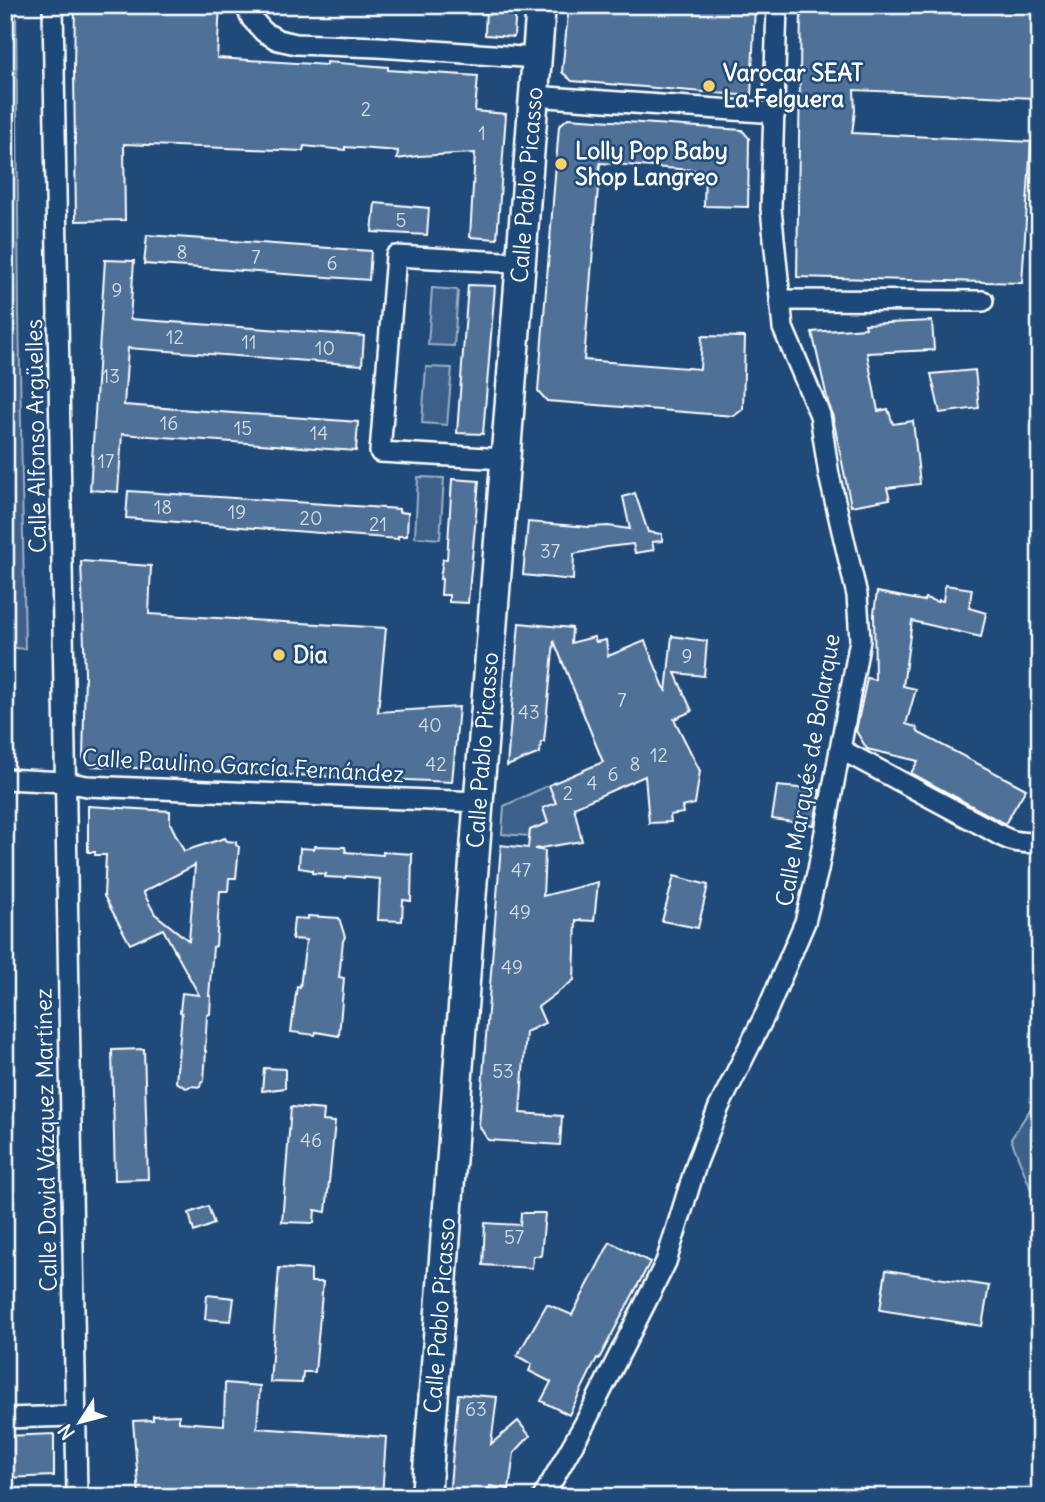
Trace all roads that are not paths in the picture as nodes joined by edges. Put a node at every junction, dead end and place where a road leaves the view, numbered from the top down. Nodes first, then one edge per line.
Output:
1 (53, 5) edge
2 (245, 5) edge
3 (541, 5) edge
4 (777, 5) edge
5 (537, 58) junction
6 (533, 96) junction
7 (775, 113) junction
8 (521, 263) junction
9 (780, 300) junction
10 (983, 301) dead end
11 (505, 459) junction
12 (840, 749) junction
13 (5, 779) edge
14 (65, 782) junction
15 (479, 802) junction
16 (1040, 843) edge
17 (75, 1416) junction
18 (5, 1418) edge
19 (77, 1497) edge
20 (426, 1497) edge
21 (543, 1497) edge

1 - 14 street, Calle Alfonso Argüelles
2 - 5 street
3 - 5 street, Calle Pablo Picasso
4 - 7 street, Calle Marqués de Bolarque
5 - 6 street, Calle Pablo Picasso
6 - 7 street
6 - 8 street, Calle Pablo Picasso
7 - 9 street, Calle Marqués de Bolarque
8 - 11 street, Calle Pablo Picasso
8 - 11 street
9 - 10 street
9 - 12 street, Calle Marqués de Bolarque
11 - 15 street, Calle Pablo Picasso
12 - 16 street
12 - 21 street, Calle Marqués de Bolarque
13 - 14 street, Calle Paulino García Fernández
14 - 15 street, Calle Paulino García Fernández
14 - 17 street, Calle David Vázquez Martínez
15 - 20 street, Calle Pablo Picasso
17 - 18 street
17 - 19 street, Calle David Vázquez Martínez

